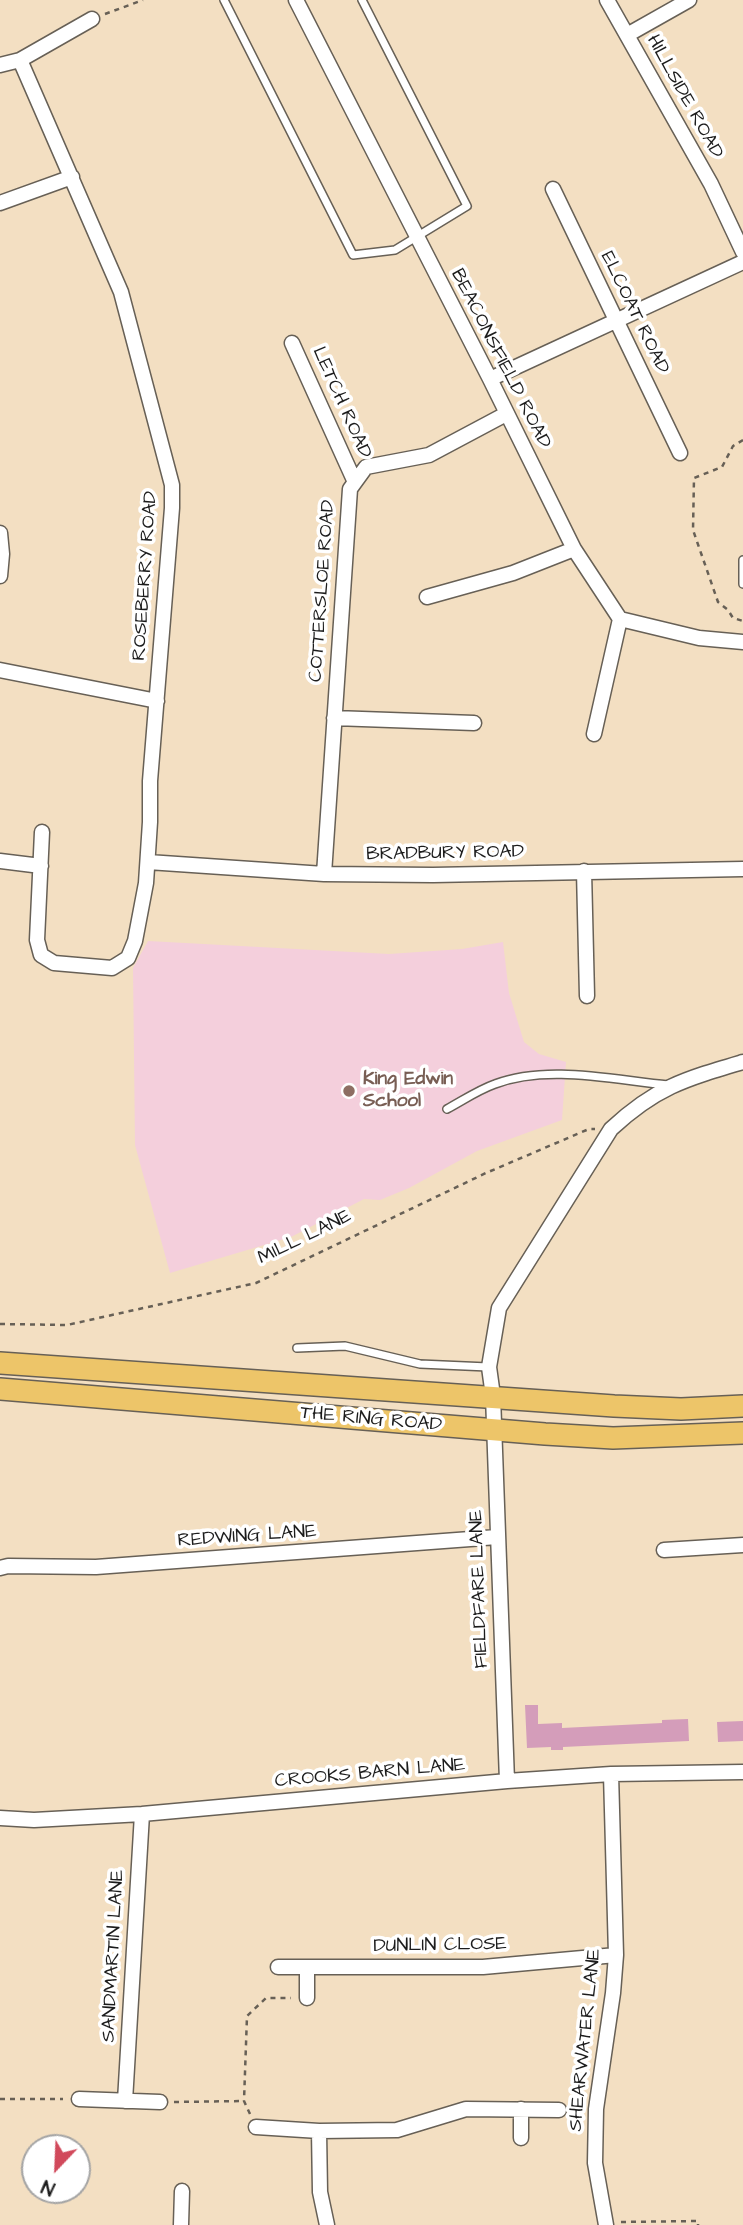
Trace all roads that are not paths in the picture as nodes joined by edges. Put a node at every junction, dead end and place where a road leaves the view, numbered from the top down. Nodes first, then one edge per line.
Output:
1 (225, 0) edge
2 (296, 0) edge
3 (362, 0) edge
4 (607, 0) edge
5 (689, 0) edge
6 (92, 19) road end
7 (627, 35) junction
8 (20, 61) junction
9 (0, 65) edge
10 (72, 177) junction
11 (553, 189) dead end
12 (0, 202) edge
13 (418, 237) junction
14 (743, 252) edge
15 (743, 262) edge
16 (616, 321) junction
17 (292, 343) dead end
18 (490, 379) junction
19 (506, 414) junction
20 (680, 453) dead end
21 (354, 480) junction
22 (0, 533) edge
23 (574, 549) junction
24 (743, 560) edge
25 (0, 576) edge
26 (743, 584) edge
27 (427, 597) dead end
28 (620, 619) junction
29 (743, 642) edge
30 (0, 670) edge
31 (157, 701) junction
32 (334, 718) junction
33 (474, 723) dead end
34 (594, 734) dead end
35 (42, 832) dead end
36 (0, 861) edge
37 (148, 862) junction
38 (41, 866) junction
39 (743, 869) edge
40 (584, 871) junction
41 (324, 874) junction
42 (587, 996) dead end
43 (743, 1062) edge
44 (669, 1085) junction
45 (447, 1109) dead end
46 (297, 1348) dead end
47 (0, 1363) edge
48 (489, 1367) junction
49 (0, 1389) edge
50 (493, 1396) junction
51 (743, 1406) edge
52 (494, 1431) junction
53 (743, 1433) edge
54 (497, 1537) junction
55 (743, 1545) edge
56 (664, 1550) dead end
57 (0, 1568) edge
58 (743, 1772) edge
59 (611, 1774) junction
60 (507, 1781) junction
61 (142, 1814) junction
62 (0, 1818) edge
63 (616, 1955) junction
64 (278, 1967) dead end
65 (307, 1967) junction
66 (307, 1998) road end
67 (79, 2099) road end
68 (125, 2101) junction
69 (160, 2102) road end
70 (521, 2109) junction
71 (559, 2110) dead end
72 (256, 2127) dead end
73 (319, 2131) junction
74 (521, 2138) dead end
75 (181, 2191) dead end
76 (606, 2224) edge
77 (181, 2225) edge
78 (327, 2225) edge

1 - 13 lane
2 - 13 street, BEACONSFIELD ROAD
3 - 13 lane
4 - 7 street, HILLSIDE ROAD
5 - 7 street
6 - 8 street
7 - 14 street, HILLSIDE ROAD
8 - 9 street
8 - 10 street, ROSEBERRY ROAD
10 - 12 street
10 - 31 street, ROSEBERRY ROAD
11 - 16 street, ELCOAT ROAD
13 - 18 street, BEACONSFIELD ROAD
15 - 16 street
16 - 18 street
16 - 20 street, ELCOAT ROAD
17 - 21 street, LETCH ROAD
18 - 19 street, BEACONSFIELD ROAD
19 - 21 street, COTTERSLOE ROAD
19 - 23 street, BEACONSFIELD ROAD
21 - 32 street, COTTERSLOE ROAD
22 - 25 street
23 - 27 street
23 - 28 street, BEACONSFIELD ROAD
24 - 26 lane
28 - 29 street
28 - 34 street
30 - 31 street
31 - 37 street, ROSEBERRY ROAD
32 - 33 street
32 - 41 street, COTTERSLOE ROAD
35 - 38 street
36 - 38 street
37 - 38 street, ROSEBERRY ROAD
37 - 41 street, BRADBURY ROAD
39 - 40 street, BRADBURY ROAD
40 - 41 street, BRADBURY ROAD
40 - 42 street
43 - 44 street
44 - 45 lane
44 - 48 street
46 - 48 lane
47 - 50 main road, THE RING ROAD
48 - 50 street, FIELDFARE LANE
49 - 52 main road, THE RING ROAD
50 - 51 main road, THE RING ROAD
50 - 52 street, FIELDFARE LANE
52 - 53 main road, THE RING ROAD
52 - 54 street, FIELDFARE LANE
54 - 57 street, REDWING LANE
54 - 60 street, FIELDFARE LANE
55 - 56 street
58 - 59 street, CROOKS BARN LANE
59 - 60 street, CROOKS BARN LANE
59 - 63 street, SHEARWATER LANE
60 - 61 street, CROOKS BARN LANE
61 - 62 street, CROOKS BARN LANE
61 - 68 street, SANDMARTIN LANE
63 - 65 street, DUNLIN CLOSE
63 - 76 street, SHEARWATER LANE
64 - 65 street, DUNLIN CLOSE
65 - 66 street
67 - 68 street
68 - 69 street
70 - 71 street
70 - 73 street
70 - 74 street
72 - 73 street
73 - 78 street
75 - 77 street

